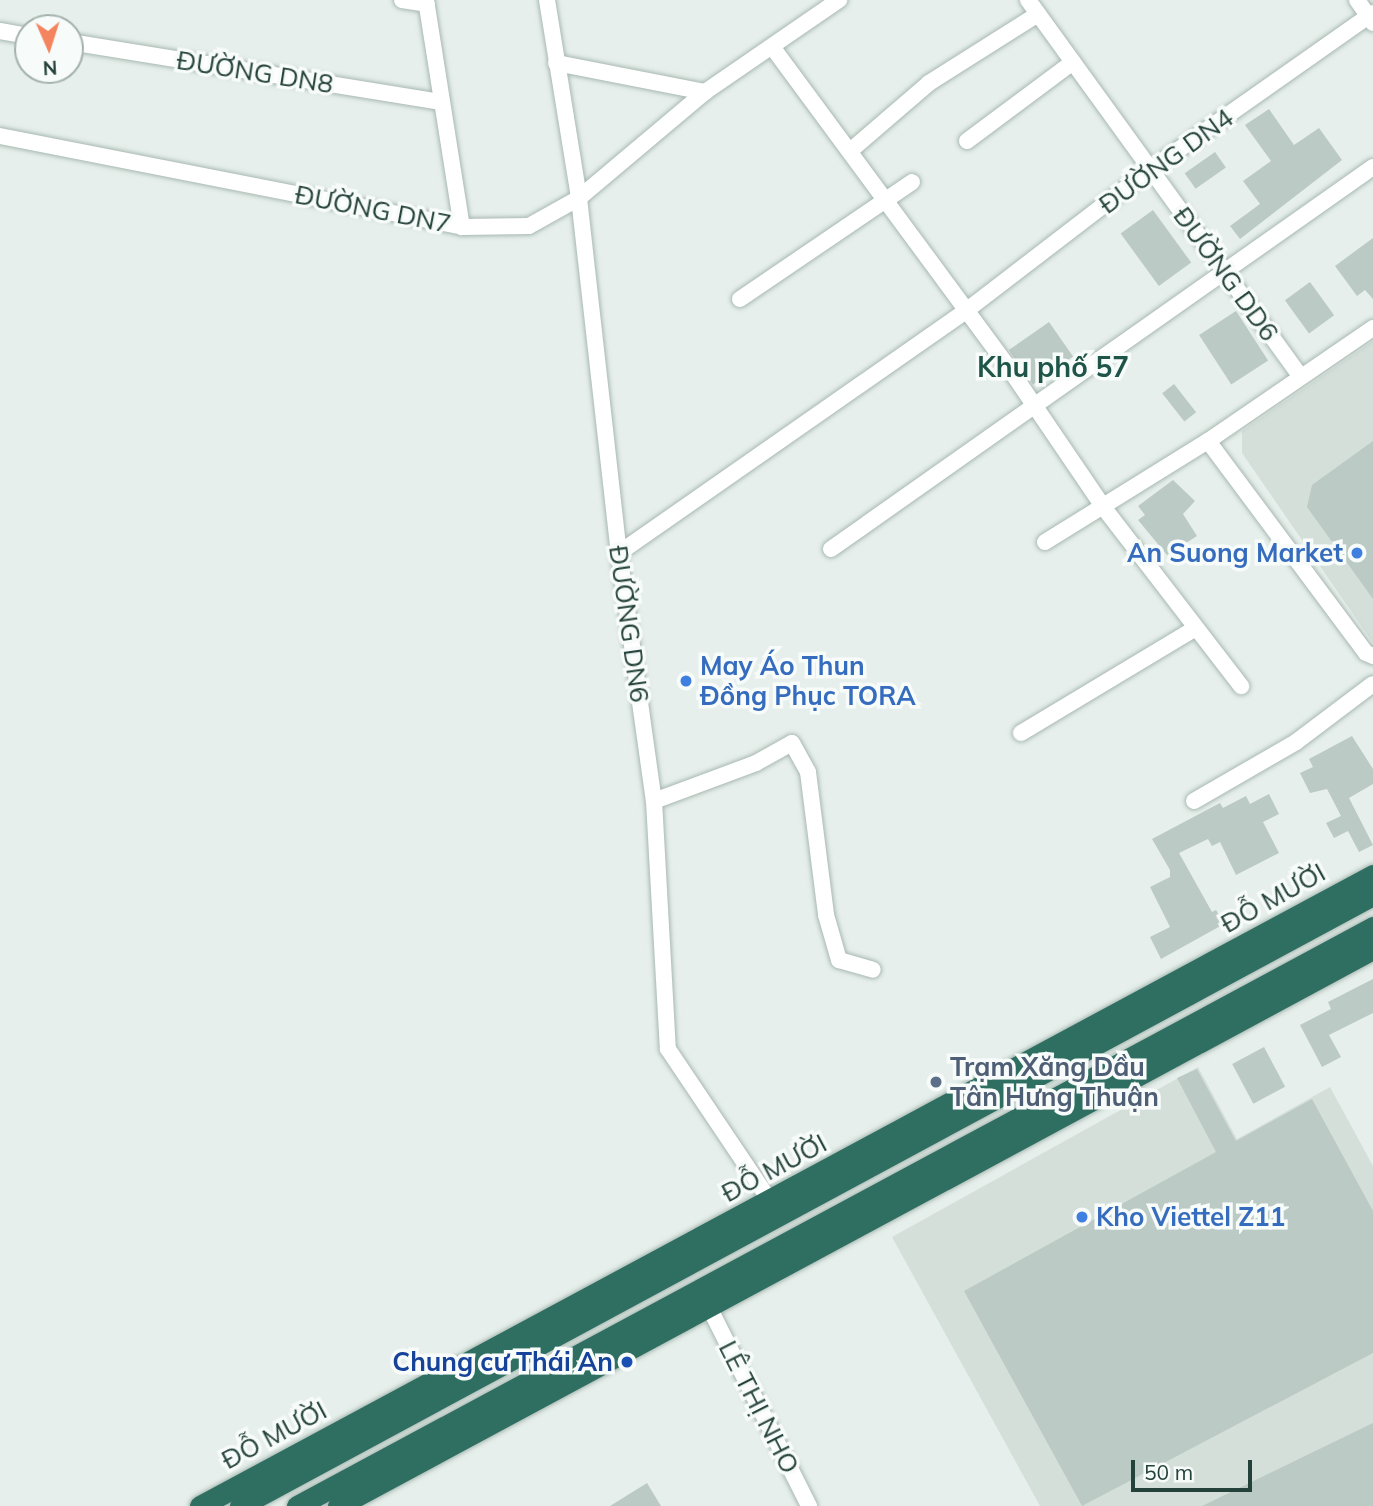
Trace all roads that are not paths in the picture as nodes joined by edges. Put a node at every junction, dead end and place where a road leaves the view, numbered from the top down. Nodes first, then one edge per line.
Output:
1 (402, 0) edge
2 (547, 0) edge
3 (839, 0) edge
4 (1028, 0) edge
5 (1357, 0) edge
6 (427, 2) edge
7 (1038, 14) junction
8 (1372, 18) edge
9 (84, 44) edge
10 (773, 48) junction
11 (1073, 62) junction
12 (556, 63) junction
13 (705, 92) junction
14 (440, 102) junction
15 (0, 136) edge
16 (967, 141) dead end
17 (850, 151) junction
18 (1373, 167) edge
19 (1150, 169) junction
20 (912, 182) dead end
21 (579, 198) junction
22 (886, 201) junction
23 (462, 227) junction
24 (1225, 272) junction
25 (740, 299) dead end
26 (967, 310) junction
27 (1373, 328) edge
28 (1301, 377) junction
29 (1035, 404) junction
30 (1208, 441) junction
31 (1104, 508) junction
32 (1045, 542) dead end
33 (831, 549) dead end
34 (619, 553) junction
35 (1194, 629) junction
36 (1373, 656) edge
37 (1373, 684) edge
38 (1241, 685) dead end
39 (1021, 733) dead end
40 (654, 801) junction
41 (1194, 801) dead end
42 (1373, 875) edge
43 (1373, 895) edge
44 (1373, 927) edge
45 (1373, 949) edge
46 (873, 971) dead end
47 (776, 1210) junction
48 (705, 1299) junction
49 (446, 1427) junction
50 (398, 1473) junction
51 (338, 1484) junction
52 (200, 1506) edge
53 (240, 1506) edge
54 (297, 1506) edge
55 (338, 1506) edge
56 (366, 1506) edge
57 (809, 1506) edge

1 - 6 street
2 - 12 street, ĐƯỜNG DN6
3 - 10 street, ĐƯỜNG DN7
4 - 7 street, ĐƯỜNG DD6
5 - 8 street
6 - 14 street
7 - 11 street, ĐƯỜNG DD6
7 - 17 street
8 - 19 street, ĐƯỜNG DN4
9 - 14 street, ĐƯỜNG DN8
10 - 13 street, ĐƯỜNG DN7
10 - 17 street
11 - 16 street
11 - 19 street, ĐƯỜNG DD6
12 - 13 street
12 - 21 street, ĐƯỜNG DN6
13 - 21 street, ĐƯỜNG DN7
14 - 23 street
15 - 23 street, ĐƯỜNG DN7
17 - 22 street
18 - 24 street
19 - 24 street, ĐƯỜNG DD6
19 - 26 street, ĐƯỜNG DN4
20 - 22 street
21 - 23 street, ĐƯỜNG DN7
21 - 34 street, ĐƯỜNG DN6
22 - 25 street
22 - 26 street
24 - 28 street, ĐƯỜNG DD6
24 - 29 street
26 - 29 street
26 - 34 street, ĐƯỜNG DN4
27 - 28 street
28 - 30 street
29 - 31 street
29 - 33 street
30 - 31 street
30 - 36 street
31 - 32 street
31 - 35 street
34 - 40 street, ĐƯỜNG DN6
35 - 38 street
35 - 39 street
37 - 41 street
40 - 46 street
40 - 47 street, ĐƯỜNG DN6
42 - 47 highway, ĐỖ MƯỜI
43 - 47 highway, ĐỖ MƯỜI
44 - 48 highway
45 - 48 highway
47 - 52 highway, ĐỖ MƯỜI
47 - 53 highway, ĐỖ MƯỜI
48 - 49 highway
48 - 50 highway
48 - 57 street, LÊ THỊ NHO
49 - 50 highway
49 - 51 highway
50 - 51 highway
50 - 55 highway
50 - 56 highway
51 - 54 highway

